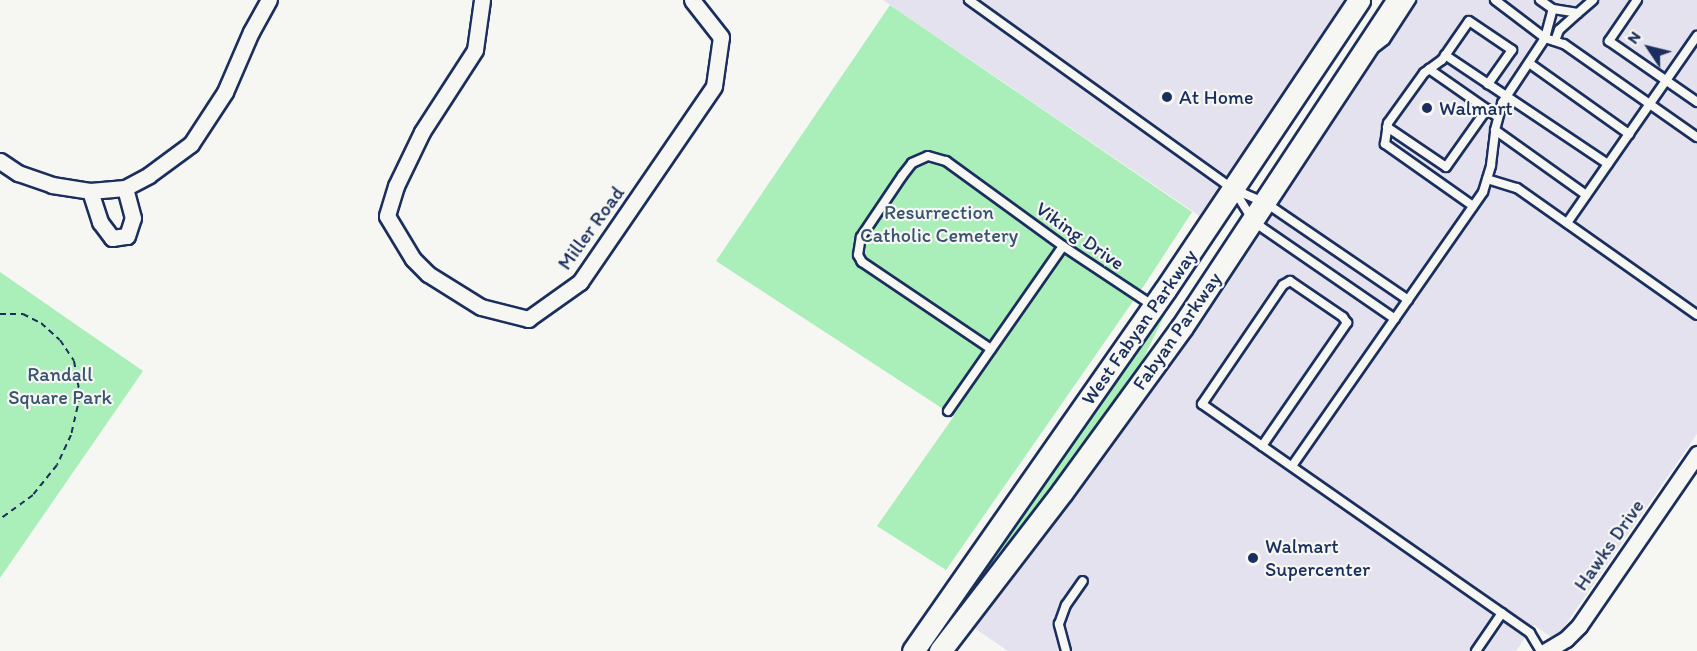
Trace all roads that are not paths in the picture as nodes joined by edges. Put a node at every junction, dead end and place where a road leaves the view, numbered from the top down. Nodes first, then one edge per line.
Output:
1 (269, 0) edge
2 (482, 0) edge
3 (692, 0) edge
4 (969, 0) edge
5 (1359, 0) edge
6 (1398, 0) edge
7 (1411, 0) edge
8 (1495, 0) edge
9 (1540, 0) edge
10 (1593, 0) edge
11 (1637, 0) edge
12 (1553, 9) junction
13 (1578, 13) junction
14 (1697, 36) edge
15 (1545, 38) junction
16 (1555, 41) junction
17 (1444, 57) junction
18 (1529, 63) junction
19 (1357, 64) junction
20 (1429, 69) junction
21 (1665, 81) junction
22 (1488, 84) junction
23 (1506, 97) junction
24 (1697, 102) edge
25 (1650, 104) junction
26 (1487, 109) junction
27 (1498, 117) junction
28 (1387, 127) junction
29 (1495, 130) junction
30 (1629, 134) junction
31 (1697, 137) edge
32 (0, 161) edge
33 (1608, 164) junction
34 (1487, 179) junction
35 (125, 188) junction
36 (1233, 189) junction
37 (90, 191) junction
38 (1586, 195) junction
39 (1266, 203) junction
40 (1473, 206) junction
41 (1254, 222) junction
42 (1567, 223) junction
43 (1063, 246) junction
44 (1408, 300) junction
45 (1154, 306) junction
46 (1697, 315) edge
47 (1395, 319) junction
48 (991, 349) junction
49 (948, 411) dead end
50 (1262, 446) junction
51 (1697, 454) edge
52 (1292, 466) junction
53 (1083, 581) dead end
54 (1502, 613) junction
55 (913, 651) edge
56 (940, 651) edge
57 (1066, 651) edge
58 (1476, 651) edge
59 (1544, 651) edge

1 - 35 street
2 - 3 street, Miller Road
4 - 36 lane
5 - 36 main road, West Fabyan Parkway
6 - 19 main road, Fabyan Parkway
7 - 19 lane
8 - 15 lane
9 - 12 lane
10 - 13 lane
11 - 21 lane
12 - 13 lane
12 - 15 lane
13 - 16 lane
14 - 21 lane
15 - 16 lane
15 - 18 lane
16 - 25 lane
17 - 20 lane
17 - 22 lane
17 - 22 lane
18 - 23 lane
18 - 30 lane
19 - 39 main road, Fabyan Parkway
20 - 26 lane
20 - 28 lane
21 - 24 lane
21 - 25 lane
22 - 23 lane
23 - 27 lane
23 - 33 lane
25 - 30 lane
25 - 31 lane
26 - 27 lane
26 - 28 lane
27 - 29 lane
28 - 40 lane
29 - 34 lane
29 - 38 lane
30 - 33 lane
32 - 37 street
33 - 38 lane
34 - 40 lane
34 - 42 lane
35 - 37 street
35 - 37 street
36 - 39 lane
36 - 41 lane
36 - 45 main road, West Fabyan Parkway
38 - 42 lane
39 - 41 main road, Fabyan Parkway
39 - 44 lane
40 - 44 lane
41 - 47 lane
41 - 56 main road, Fabyan Parkway
42 - 46 lane
43 - 45 lane, Viking Drive
43 - 48 lane
43 - 48 lane, Viking Drive
44 - 47 lane
45 - 55 main road, West Fabyan Parkway
47 - 52 lane
48 - 49 lane
50 - 50 lane
50 - 52 lane
51 - 59 street, Hawks Drive
52 - 54 lane
53 - 57 lane
54 - 58 lane
54 - 59 lane

